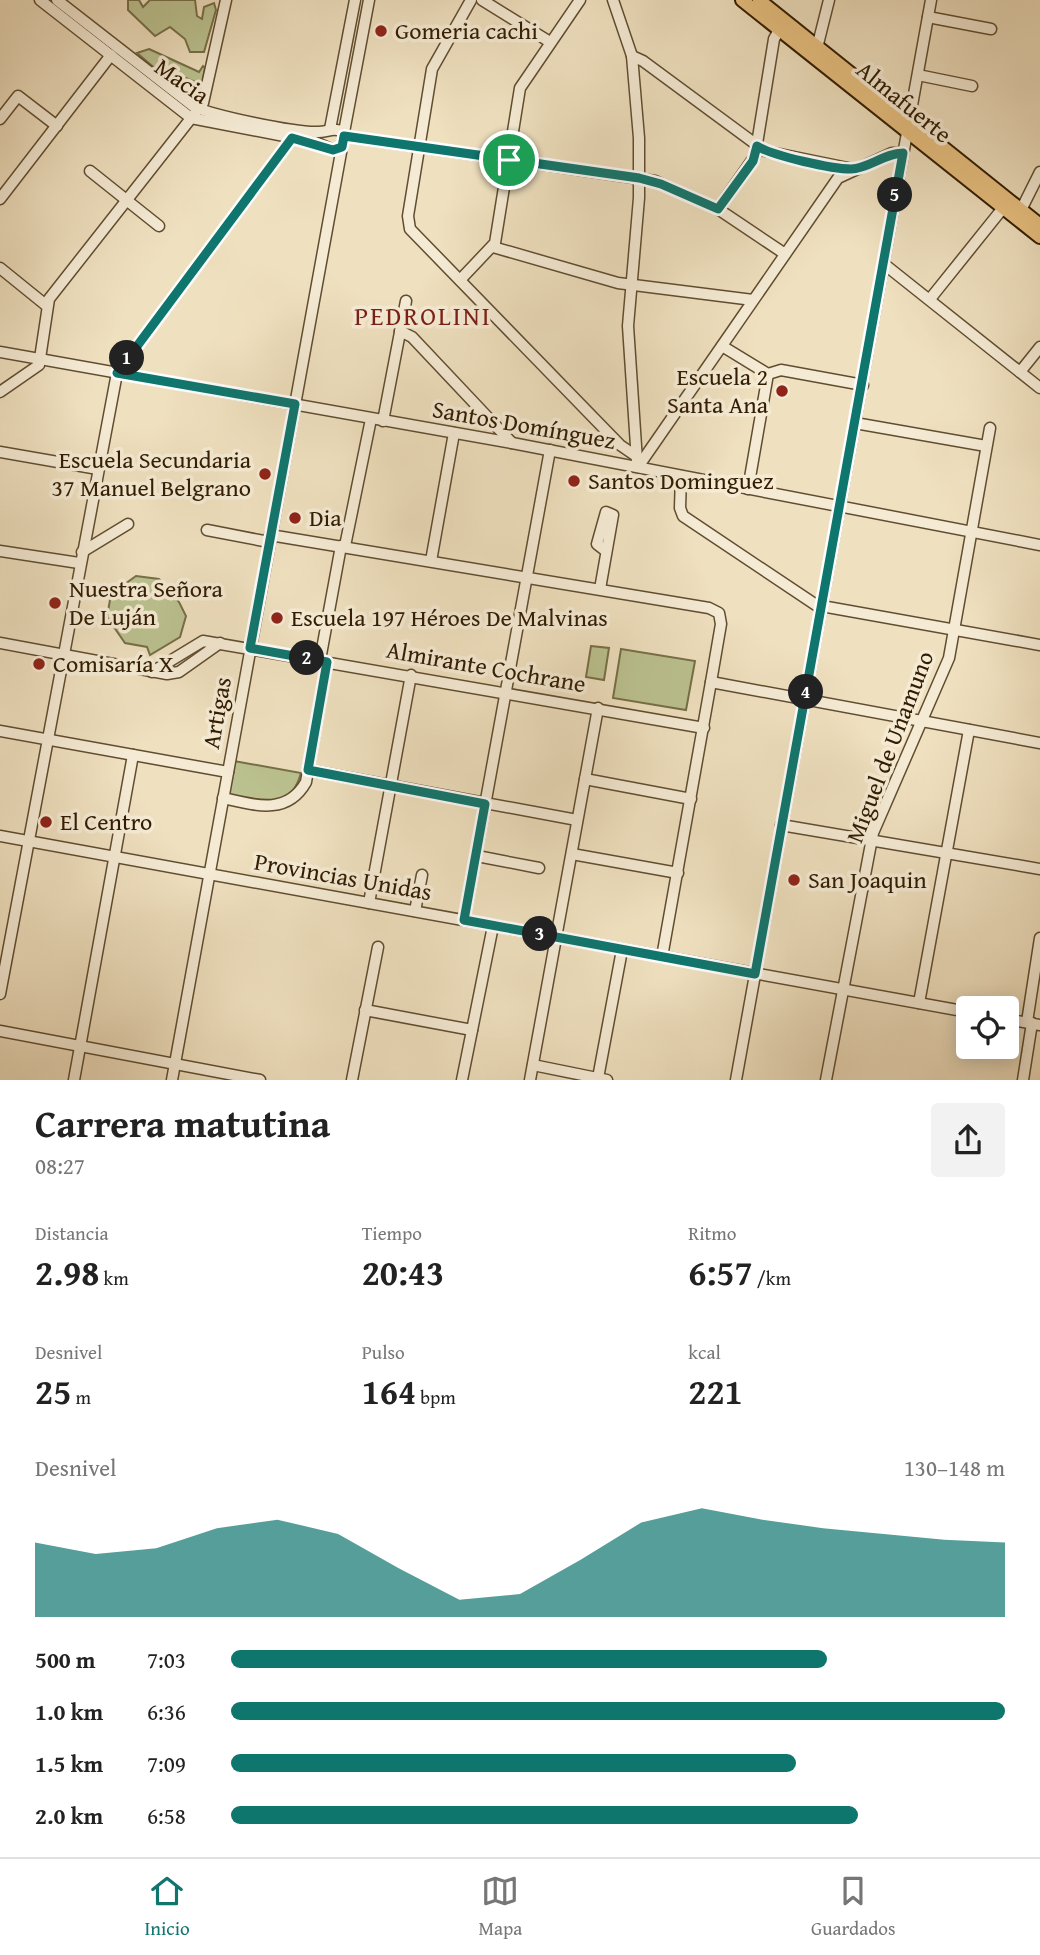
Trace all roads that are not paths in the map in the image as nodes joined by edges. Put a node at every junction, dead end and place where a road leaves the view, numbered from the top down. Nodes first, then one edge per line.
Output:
1 (40, 0) edge
2 (57, 0) edge
3 (226, 0) edge
4 (355, 0) edge
5 (369, 0) edge
6 (471, 0) edge
7 (482, 0) edge
8 (580, 0) edge
9 (613, 0) edge
10 (742, 0) edge
11 (759, 0) edge
12 (829, 0) edge
13 (931, 0) edge
14 (928, 17) junction
15 (990, 29) dead end
16 (779, 30) junction
17 (550, 42) junction
18 (817, 48) junction
19 (111, 55) junction
20 (632, 56) junction
21 (918, 75) junction
22 (972, 86) dead end
23 (198, 109) junction
24 (191, 118) junction
25 (0, 119) edge
26 (57, 126) junction
27 (908, 126) junction
28 (327, 130) junction
29 (344, 134) junction
30 (292, 138) junction
31 (322, 146) junction
32 (420, 146) junction
33 (757, 146) junction
34 (342, 147) junction
35 (903, 153) junction
36 (509, 160) junction
37 (853, 169) junction
38 (90, 171) dead end
39 (1040, 172) edge
40 (639, 178) junction
41 (0, 199) edge
42 (126, 199) junction
43 (1003, 208) junction
44 (718, 209) junction
45 (1021, 210) junction
46 (1040, 225) edge
47 (159, 226) dead end
48 (1040, 237) edge
49 (493, 247) junction
50 (785, 254) junction
51 (884, 264) junction
52 (0, 268) edge
53 (460, 280) junction
54 (631, 286) junction
55 (930, 299) junction
56 (753, 300) junction
57 (406, 301) dead end
58 (47, 306) junction
59 (400, 331) junction
60 (722, 346) junction
61 (1040, 347) edge
62 (0, 352) edge
63 (41, 359) junction
64 (1020, 372) junction
65 (117, 373) junction
66 (768, 374) junction
67 (863, 385) junction
68 (1040, 387) edge
69 (0, 392) edge
70 (295, 404) junction
71 (371, 419) junction
72 (383, 421) junction
73 (855, 423) junction
74 (990, 428) dead end
75 (454, 433) junction
76 (512, 443) junction
77 (986, 446) junction
78 (550, 450) junction
79 (0, 452) edge
80 (636, 456) junction
81 (638, 467) junction
82 (98, 469) junction
83 (681, 476) junction
84 (748, 489) junction
85 (840, 508) junction
86 (128, 524) dead end
87 (207, 530) dead end
88 (972, 532) junction
89 (270, 538) junction
90 (1040, 545) edge
91 (343, 546) junction
92 (0, 551) edge
93 (606, 551) dead end
94 (82, 552) junction
95 (431, 561) junction
96 (79, 564) junction
97 (525, 577) junction
98 (600, 589) junction
99 (821, 607) junction
100 (954, 630) junction
101 (0, 643) edge
102 (1040, 645) edge
103 (250, 648) junction
104 (63, 655) junction
105 (324, 661) junction
106 (411, 675) junction
107 (712, 682) junction
108 (506, 691) junction
109 (804, 701) junction
110 (598, 708) junction
111 (921, 721) junction
112 (704, 728) junction
113 (969, 730) junction
114 (0, 731) edge
115 (48, 739) junction
116 (1040, 743) edge
117 (133, 755) junction
118 (308, 770) junction
119 (228, 772) junction
120 (584, 779) junction
121 (391, 787) junction
122 (223, 798) junction
123 (691, 799) junction
124 (485, 804) junction
125 (577, 820) junction
126 (781, 825) junction
127 (0, 836) edge
128 (872, 839) junction
129 (29, 841) junction
130 (946, 852) junction
131 (572, 854) junction
132 (114, 856) junction
133 (477, 856) junction
134 (539, 868) dead end
135 (1040, 869) edge
136 (678, 873) junction
137 (209, 874) junction
138 (422, 875) dead end
139 (369, 903) junction
140 (415, 911) junction
141 (464, 920) junction
142 (493, 926) junction
143 (556, 937) junction
144 (1040, 938) edge
145 (378, 947) dead end
146 (622, 950) junction
147 (662, 957) junction
148 (755, 974) junction
149 (844, 989) junction
150 (0, 994) edge
151 (919, 1003) junction
152 (365, 1010) junction
153 (956, 1010) edge
154 (1033, 1024) edge
155 (472, 1030) junction
156 (0, 1031) edge
157 (80, 1047) junction
158 (175, 1065) junction
159 (533, 1065) junction
160 (602, 1079) edge
161 (74, 1080) edge
162 (172, 1080) edge
163 (260, 1080) edge
164 (352, 1080) edge
165 (462, 1080) edge
166 (530, 1080) edge
167 (736, 1080) edge
168 (826, 1080) edge
169 (1023, 1080) edge

1 - 19 street, Macia
2 - 23 street, Macia
3 - 23 street
4 - 28 street
5 - 29 street
6 - 32 street
7 - 17 street
8 - 17 street
9 - 20 street
10 - 16 main road, Almafuerte
11 - 18 main road, Almafuerte
12 - 18 street
13 - 14 street
14 - 15 street
14 - 21 street
16 - 27 main road, Almafuerte
16 - 33 street
17 - 36 street
18 - 27 main road, Almafuerte
19 - 24 street, Macia
19 - 26 street
20 - 33 street
20 - 40 street
21 - 22 street
21 - 27 street
23 - 24 street
23 - 28 street, Macia
24 - 30 street, Macia
24 - 42 street
25 - 26 street
26 - 41 street
27 - 35 street
27 - 43 main road, Almafuerte
27 - 45 main road, Almafuerte
28 - 29 street, Macia
28 - 31 street
29 - 32 street, Macia
29 - 34 street, Artigas
30 - 31 street, Macia
30 - 65 street
31 - 34 street, Macia
32 - 36 street, Macia
32 - 53 street
33 - 37 street
33 - 44 street
34 - 70 street, Artigas
35 - 37 street
35 - 51 street
36 - 40 street, Macia
36 - 49 street
37 - 50 street
38 - 42 street
39 - 45 street
40 - 44 street, Macia
40 - 54 street
42 - 47 street
42 - 58 street
43 - 48 main road, Almafuerte
43 - 55 street
44 - 50 street, Macia
45 - 46 main road, Almafuerte
49 - 53 street
49 - 54 street
50 - 56 street
51 - 55 street
51 - 67 street
52 - 58 street
53 - 80 street
54 - 56 street
54 - 80 street
55 - 64 street
56 - 60 street
57 - 59 street
58 - 63 street
59 - 72 street
59 - 76 street
60 - 66 street
60 - 81 street
61 - 64 street
62 - 63 street, Santos Domínguez
63 - 65 street, Santos Domínguez
63 - 69 street
64 - 68 street
65 - 70 street, Santos Domínguez
65 - 82 street
66 - 67 street
66 - 84 street
67 - 73 street
70 - 71 street, Santos Domínguez
70 - 89 street, Artigas
71 - 72 street, Santos Domínguez
71 - 91 street
72 - 75 street, Santos Domínguez
73 - 77 street
73 - 85 street
74 - 77 street, Miguel de Unamuno
75 - 76 street, Santos Domínguez
75 - 95 street
76 - 78 street, Santos Domínguez
77 - 88 street, Miguel de Unamuno
78 - 81 street, Santos Domínguez
78 - 97 street
79 - 82 street
80 - 81 street
81 - 83 street, Santos Domínguez
82 - 94 street
83 - 84 street, Santos Domínguez
83 - 99 street
84 - 85 street, Santos Domínguez
85 - 88 street, Santos Domínguez
85 - 99 street
86 - 94 street
87 - 89 street
88 - 90 street, Santos Domínguez
88 - 100 street, Miguel de Unamuno
89 - 91 street
89 - 103 street, Artigas
91 - 95 street
91 - 105 street
92 - 96 street
93 - 98 street
94 - 96 street
95 - 97 street
96 - 104 street
97 - 98 street
97 - 108 street
98 - 107 street
99 - 100 street
99 - 109 street
100 - 102 street
100 - 111 street, Miguel de Unamuno
101 - 104 street, Almirante Cochrane
103 - 104 street, Almirante Cochrane
103 - 105 street, Almirante Cochrane
103 - 119 street, Artigas
104 - 115 street
105 - 106 street, Almirante Cochrane
105 - 118 street
106 - 108 street, Almirante Cochrane
106 - 121 street
107 - 109 street
107 - 112 street
108 - 110 street, Almirante Cochrane
108 - 124 street
109 - 111 street
109 - 126 street
110 - 112 street, Almirante Cochrane
110 - 120 street
111 - 113 street
111 - 128 street, Miguel de Unamuno
112 - 123 street
113 - 116 street
113 - 130 street
114 - 115 street
115 - 117 street
115 - 129 street
117 - 119 street
117 - 132 street
118 - 121 street
118 - 122 street
119 - 122 street, Artigas
120 - 123 street
120 - 125 street
121 - 124 street
121 - 139 street
122 - 137 street, Artigas
123 - 136 street
124 - 125 street
124 - 133 street
125 - 131 street
126 - 128 street
126 - 148 street
127 - 129 street, Provincias Unidas
128 - 130 street
128 - 149 street, Miguel de Unamuno
129 - 132 street, Provincias Unidas
129 - 150 street
130 - 135 street
130 - 151 street
131 - 136 street
131 - 143 street
132 - 137 street, Provincias Unidas
132 - 157 street
133 - 134 street
133 - 141 street
136 - 147 street
137 - 139 street, Provincias Unidas
137 - 158 street, Artigas
138 - 140 street
139 - 140 street, Provincias Unidas
140 - 141 street, Provincias Unidas
141 - 142 street, Provincias Unidas
142 - 143 street, Provincias Unidas
142 - 155 street
143 - 146 street, Provincias Unidas
143 - 159 street
144 - 154 street
145 - 152 street
146 - 147 street, Provincias Unidas
146 - 160 street
147 - 148 street, Provincias Unidas
148 - 149 street, Provincias Unidas
148 - 167 street
149 - 151 street, Provincias Unidas
149 - 168 street, Miguel de Unamuno
151 - 153 street, Provincias Unidas
152 - 155 street
152 - 164 street
154 - 169 street
155 - 165 street
156 - 157 street
157 - 158 street
157 - 161 street
158 - 162 street, Artigas
158 - 163 street
159 - 160 street
159 - 166 street

